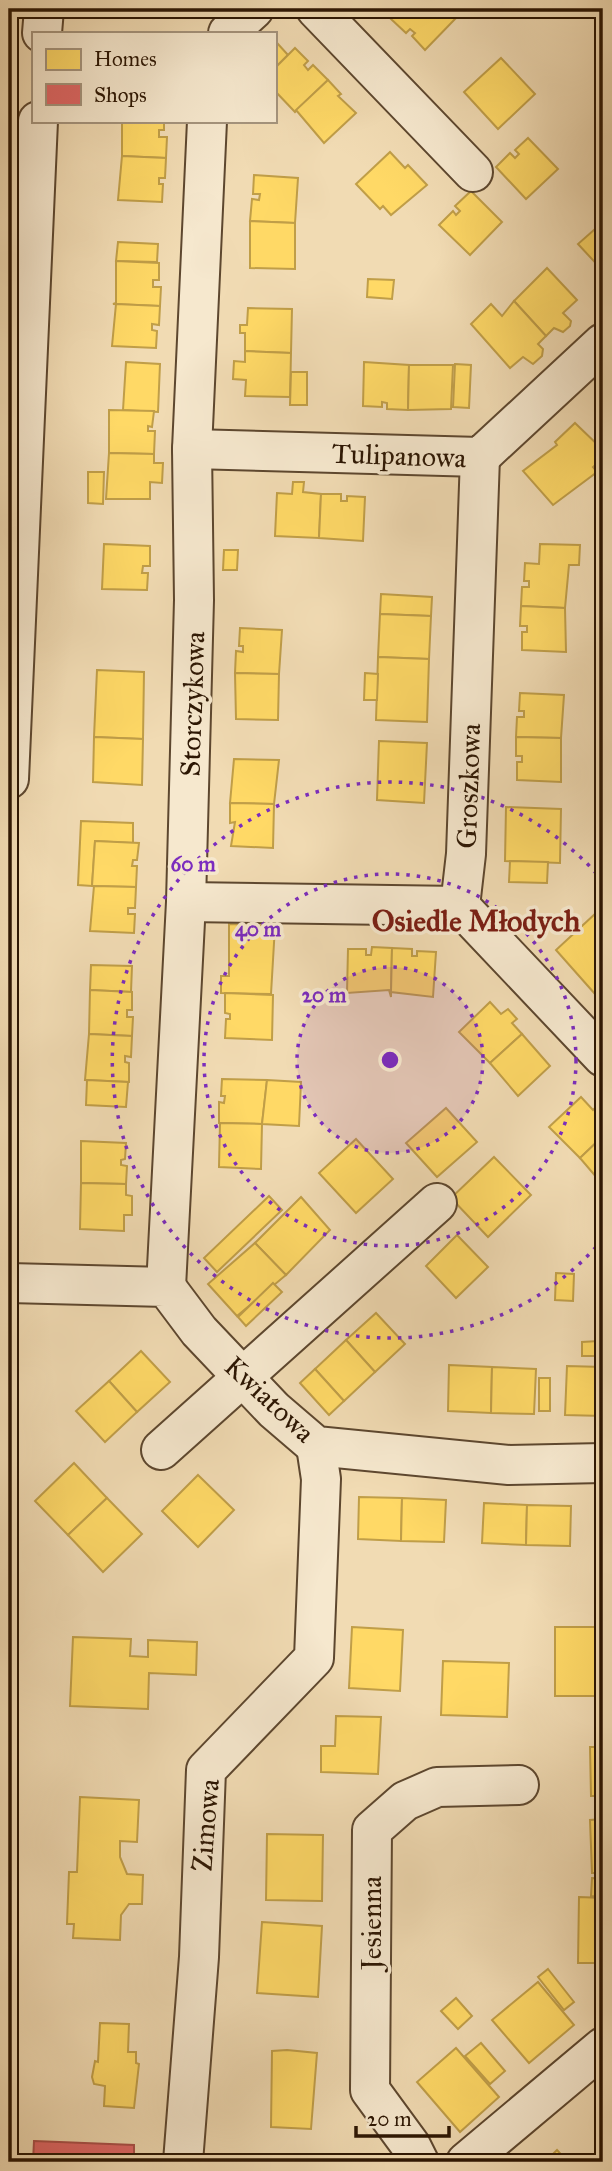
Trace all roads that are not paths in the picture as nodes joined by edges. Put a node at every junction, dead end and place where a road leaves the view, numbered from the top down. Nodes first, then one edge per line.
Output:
1 (44, 9) edge
2 (254, 9) edge
3 (316, 9) edge
4 (42, 32) edge
5 (229, 32) edge
6 (38, 122) edge
7 (207, 122) edge
8 (473, 172) dead end
9 (603, 342) edge
10 (192, 449) junction
11 (480, 457) junction
12 (9, 779) edge
13 (186, 902) junction
14 (460, 906) junction
15 (603, 1057) edge
16 (437, 1203) dead end
17 (9, 1283) edge
18 (166, 1287) junction
19 (244, 1377) junction
20 (316, 1446) junction
21 (161, 1450) dead end
22 (603, 1463) edge
23 (519, 1785) dead end
24 (603, 2047) edge
25 (183, 2162) edge
26 (419, 2162) edge
27 (466, 2162) edge

1 - 4 street
2 - 5 street
3 - 8 street
6 - 12 street
7 - 10 street, Storczykowa
9 - 11 street, Tulipanowa
10 - 11 street, Tulipanowa
10 - 13 street, Storczykowa
11 - 14 street, Groszkowa
13 - 14 street
13 - 18 street, Storczykowa
14 - 15 street
16 - 19 street
17 - 18 street
18 - 19 street, Kwiatowa
19 - 20 street, Kwiatowa
19 - 21 street
20 - 22 street, Kwiatowa
20 - 25 street, Zimowa
23 - 26 street, Jesienna
24 - 27 street

